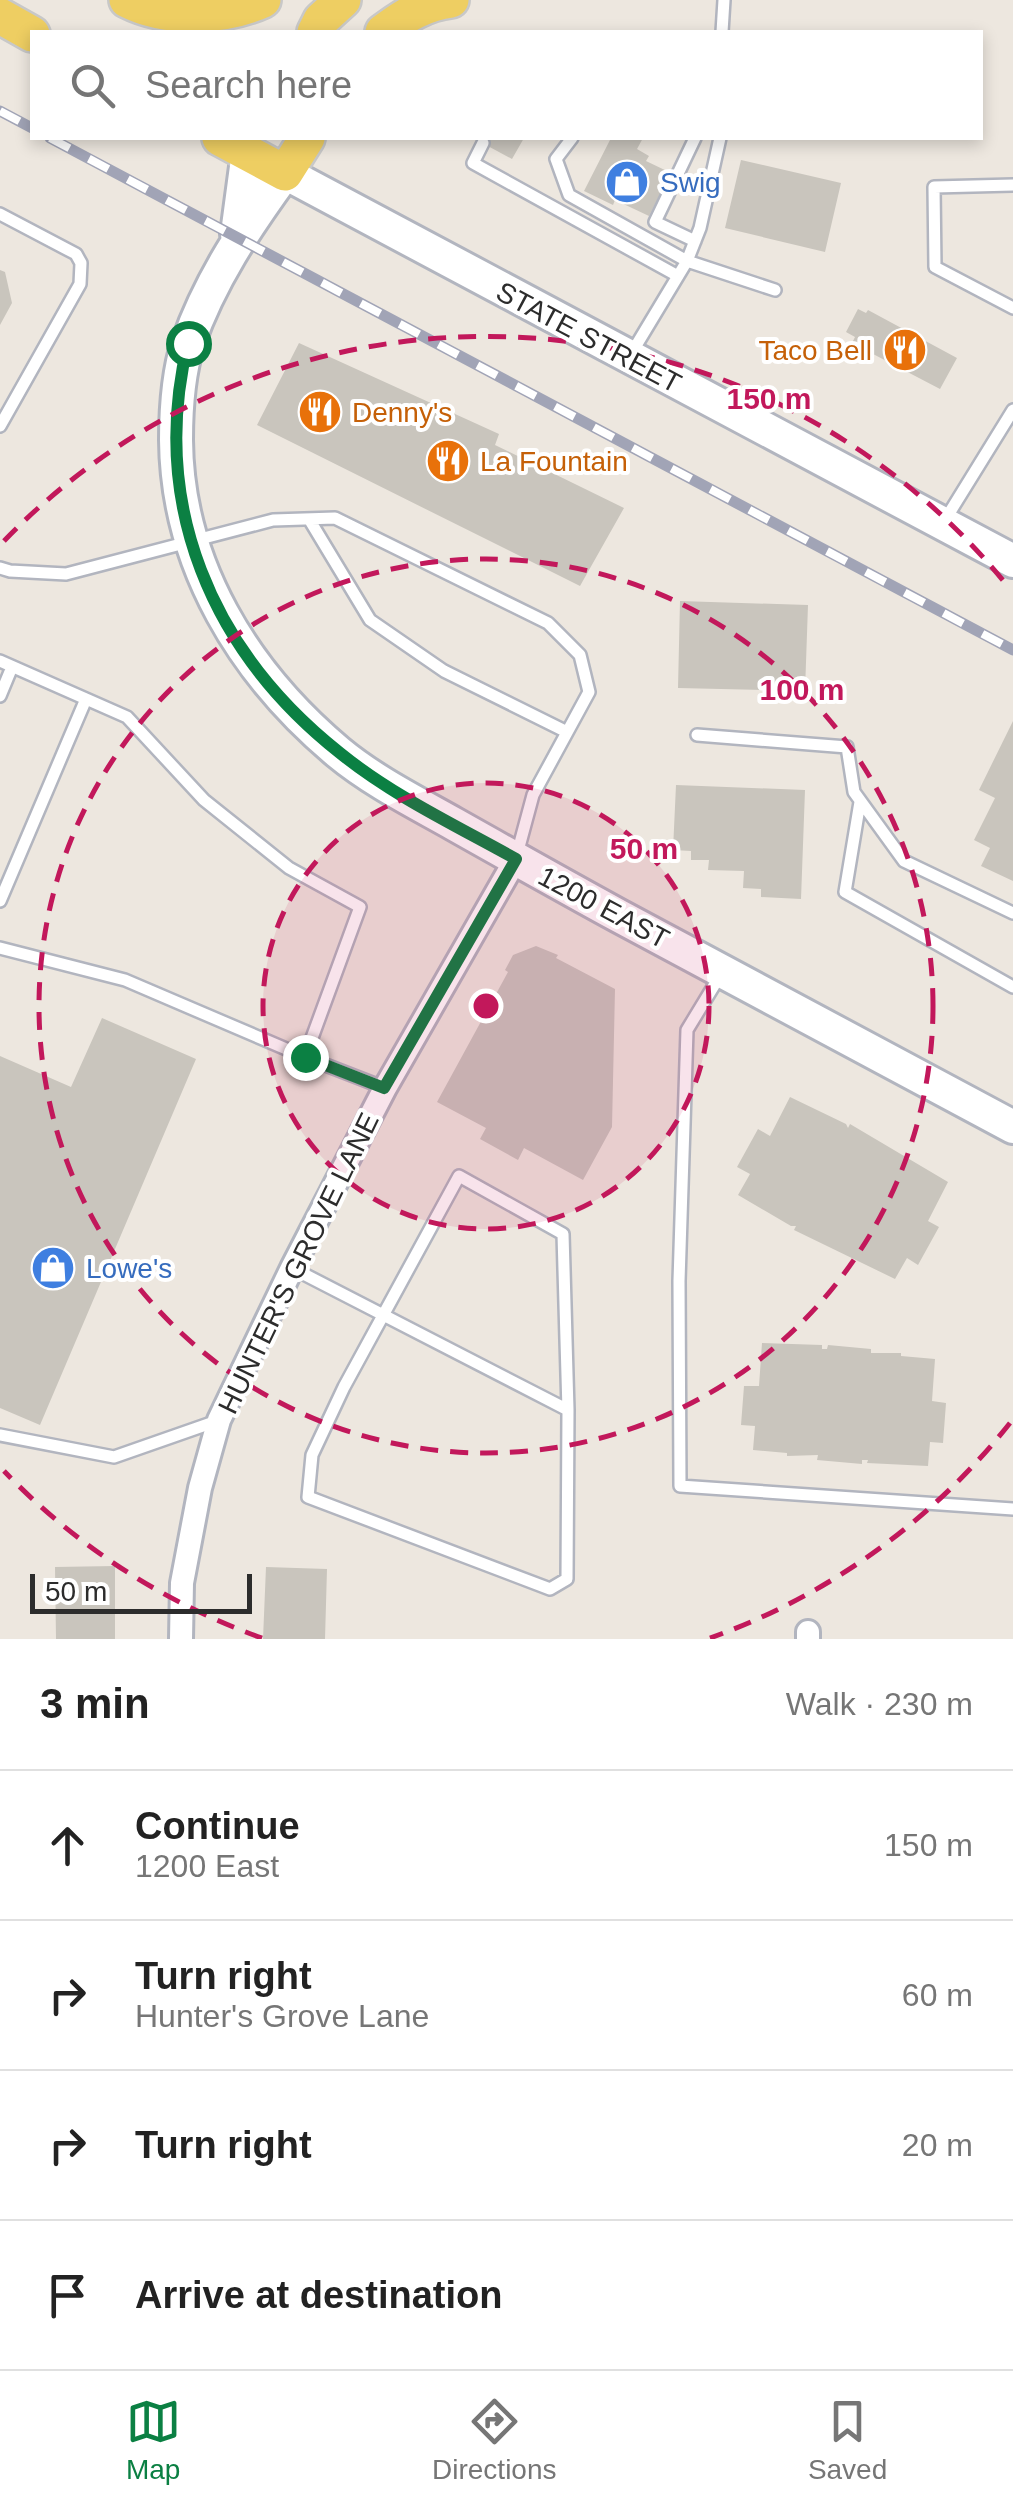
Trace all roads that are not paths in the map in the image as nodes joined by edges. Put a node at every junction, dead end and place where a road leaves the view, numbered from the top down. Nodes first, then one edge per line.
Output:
1 (127, 0) edge
2 (263, 0) edge
3 (342, 0) edge
4 (451, 0) edge
5 (724, 0) edge
6 (0, 16) edge
7 (316, 30) edge
8 (386, 30) edge
9 (722, 30) edge
10 (30, 33) edge
11 (307, 140) edge
12 (571, 140) edge
13 (694, 140) edge
14 (719, 140) edge
15 (241, 142) edge
16 (484, 143) dead end
17 (285, 173) junction
18 (1013, 185) edge
19 (0, 214) edge
20 (237, 239) junction
21 (694, 241) junction
22 (687, 260) junction
23 (678, 276) junction
24 (775, 290) dead end
25 (1013, 308) edge
26 (629, 358) junction
27 (1013, 410) edge
28 (0, 426) edge
29 (309, 520) junction
30 (942, 524) junction
31 (189, 541) junction
32 (1013, 562) edge
33 (0, 568) edge
34 (6, 664) edge
35 (0, 696) edge
36 (86, 699) junction
37 (567, 732) junction
38 (697, 735) dead end
39 (860, 802) junction
40 (516, 859) junction
41 (0, 900) edge
42 (1013, 913) edge
43 (0, 948) edge
44 (723, 971) junction
45 (1013, 987) edge
46 (305, 1057) junction
47 (384, 1088) junction
48 (1013, 1127) edge
49 (292, 1268) junction
50 (382, 1316) junction
51 (568, 1410) junction
52 (220, 1420) junction
53 (0, 1436) edge
54 (1013, 1509) edge
55 (181, 1639) edge

1 - 2 main road
3 - 7 main road
4 - 8 main road
5 - 9 lane
6 - 10 main road
11 - 17 main road
12 - 22 lane
13 - 21 lane
14 - 21 lane
15 - 17 main road, STATE STREET
15 - 20 main road, 1200 EAST
16 - 23 lane
17 - 20 main road, 1200 EAST
17 - 26 main road, STATE STREET
18 - 25 lane
19 - 28 lane
20 - 31 main road, 1200 EAST
21 - 22 lane
22 - 23 lane
22 - 24 lane
23 - 26 lane
26 - 30 main road, STATE STREET
27 - 30 lane
29 - 31 lane
29 - 37 lane
29 - 37 lane
30 - 32 main road, STATE STREET
31 - 33 lane
31 - 40 main road, 1200 EAST
34 - 35 lane
34 - 36 lane
36 - 41 lane
36 - 46 lane
37 - 40 lane
38 - 39 lane
39 - 42 lane
39 - 45 lane
40 - 44 main road, 1200 EAST
40 - 47 street, HUNTER'S GROVE LANE
43 - 46 lane
44 - 48 main road, 1200 EAST
44 - 54 lane
46 - 47 lane
47 - 49 street, HUNTER'S GROVE LANE
49 - 50 lane
49 - 52 street, HUNTER'S GROVE LANE
50 - 51 lane
50 - 51 lane
50 - 51 lane
52 - 53 lane
52 - 55 street, HUNTER'S GROVE LANE

